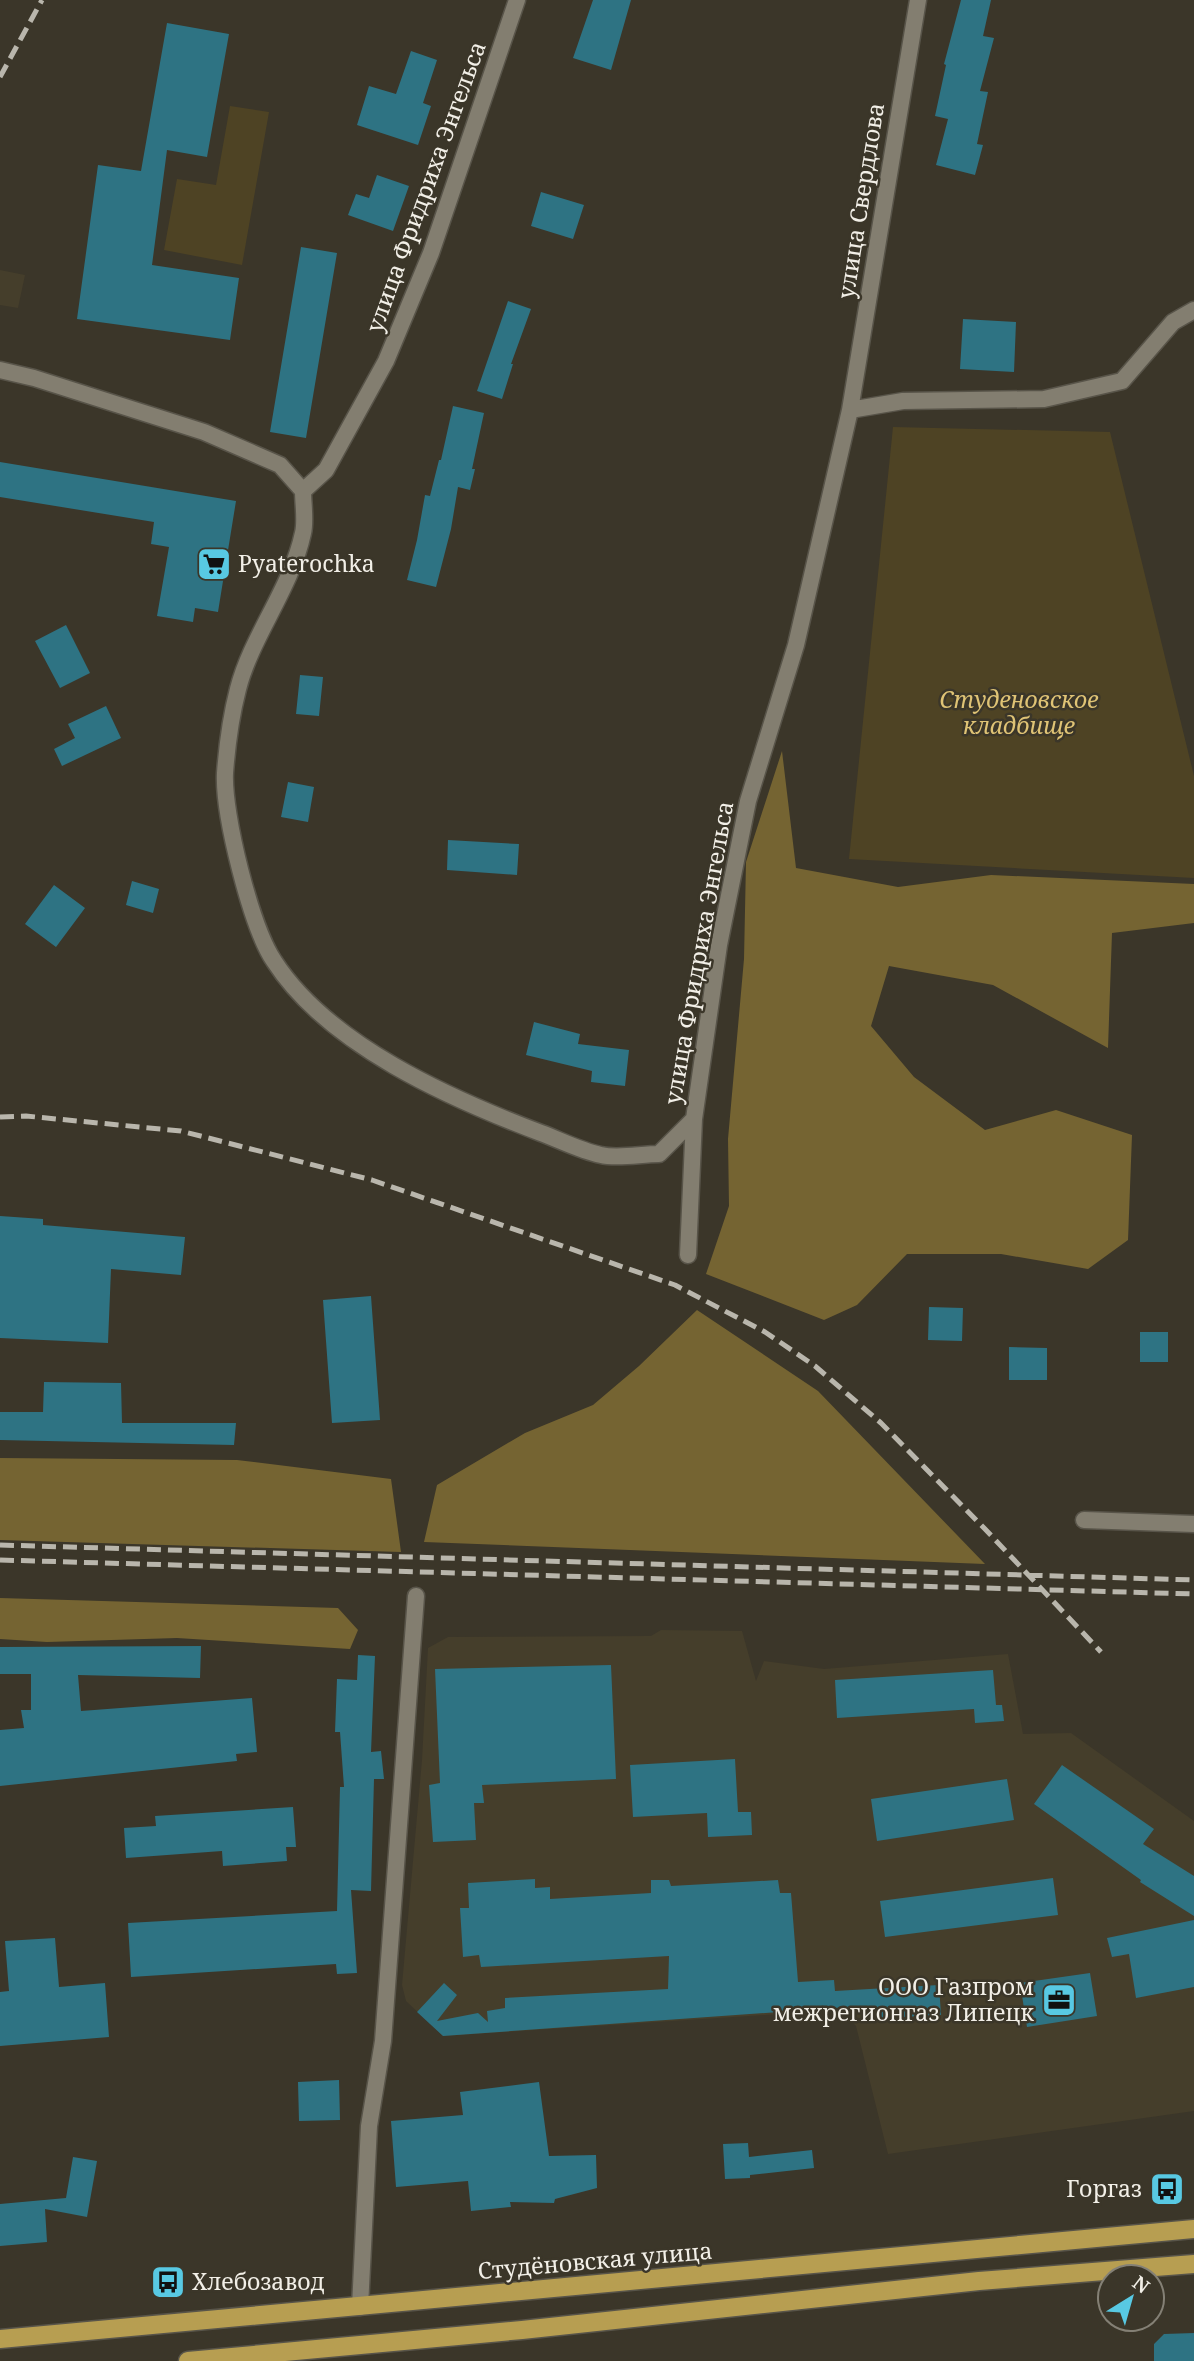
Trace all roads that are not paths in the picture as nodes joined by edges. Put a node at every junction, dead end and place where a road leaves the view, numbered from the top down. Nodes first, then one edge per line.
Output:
1 (517, 0) edge
2 (918, 0) edge
3 (1194, 310) edge
4 (0, 370) edge
5 (850, 410) junction
6 (303, 491) junction
7 (694, 1119) junction
8 (688, 1255) dead end
9 (1084, 1520) dead end
10 (1194, 1524) edge
11 (416, 1596) dead end
12 (1194, 2229) edge
13 (1194, 2264) edge
14 (360, 2307) junction
15 (0, 2339) edge
16 (188, 2361) edge

1 - 6 street, улица Фридриха Энгельса
2 - 5 street, улица Свердлова
3 - 5 street
4 - 6 street
5 - 7 street, улица Фридриха Энгельса
6 - 7 street, улица Фридриха Энгельса
7 - 8 street
9 - 10 street
11 - 14 street
12 - 14 main road, Студёновская улица
13 - 16 main road
14 - 15 main road, Студёновская улица

